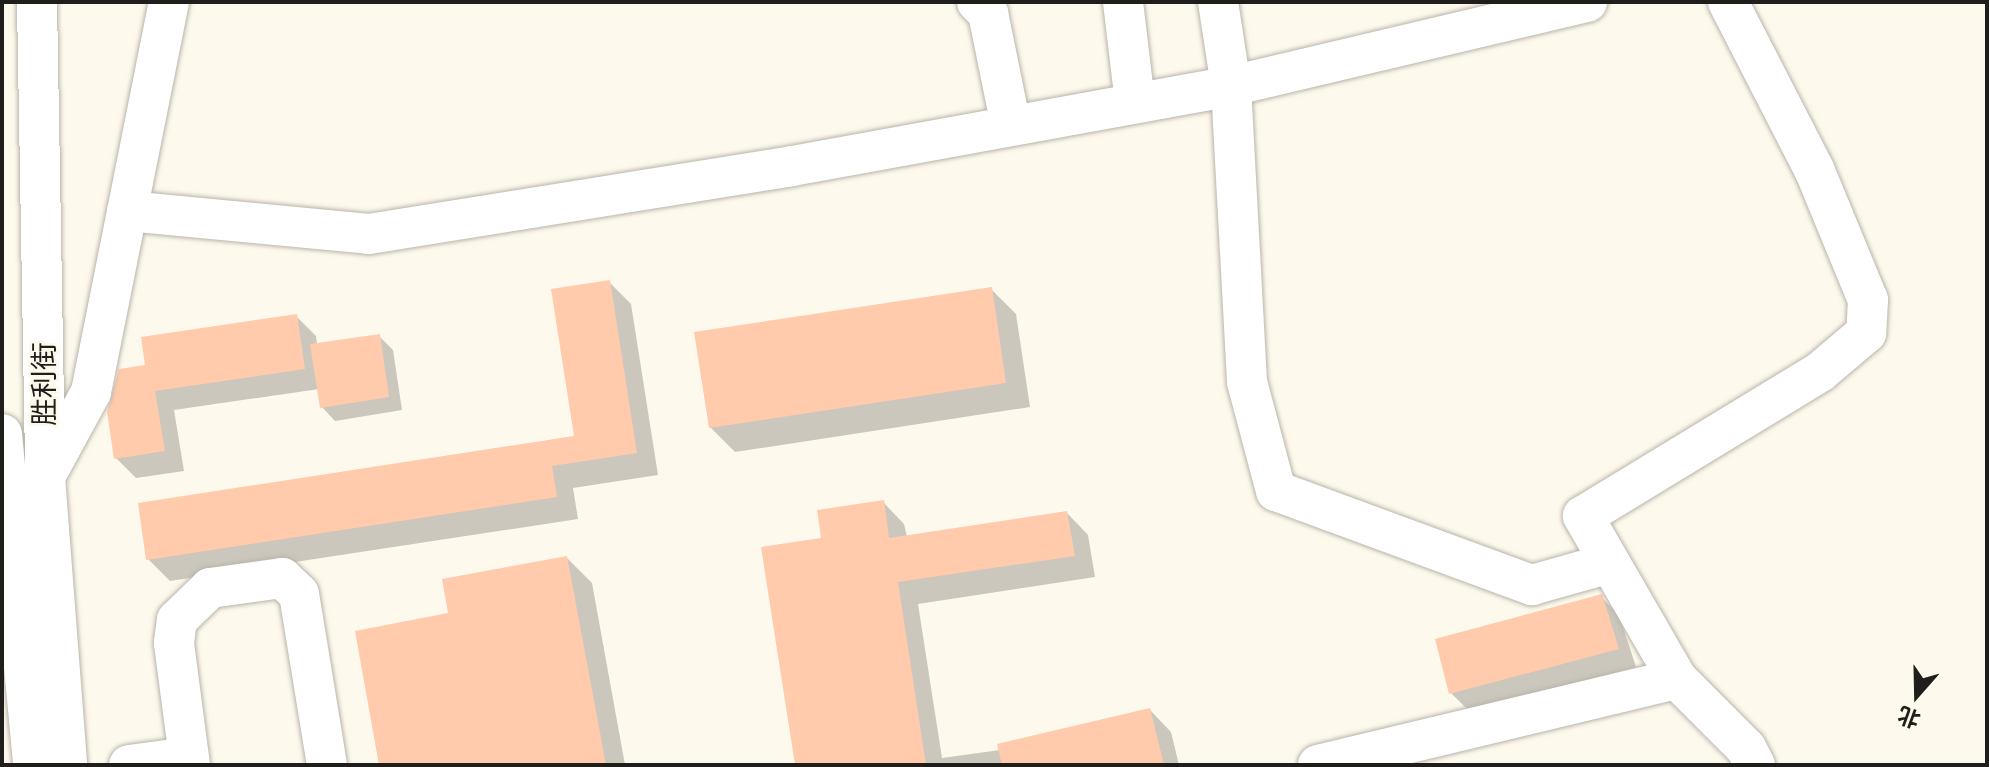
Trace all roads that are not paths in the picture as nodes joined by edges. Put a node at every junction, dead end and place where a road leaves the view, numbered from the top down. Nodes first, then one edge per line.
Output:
1 (37, 2) edge
2 (169, 2) edge
3 (977, 2) edge
4 (1123, 2) edge
5 (1218, 2) edge
6 (1587, 2) edge
7 (1728, 2) edge
8 (1231, 86) junction
9 (1135, 103) junction
10 (1011, 126) junction
11 (127, 211) junction
12 (2, 434) edge
13 (45, 477) junction
14 (1610, 563) junction
15 (13, 676) edge
16 (1677, 679) junction
17 (189, 761) edge
18 (33, 765) edge
19 (67, 765) edge
20 (129, 765) edge
21 (327, 765) edge
22 (1318, 765) edge
23 (1755, 765) edge

1 - 13 street, 胜利街
2 - 11 street
3 - 10 street
4 - 9 street
5 - 8 street
6 - 8 street
7 - 14 street
8 - 9 street
8 - 14 street
9 - 10 street
10 - 11 street
11 - 13 street
12 - 15 street, 胜利街
13 - 19 street, 胜利街
14 - 16 street
15 - 18 street, 胜利街
16 - 22 street
16 - 23 street
17 - 20 street
17 - 21 street

